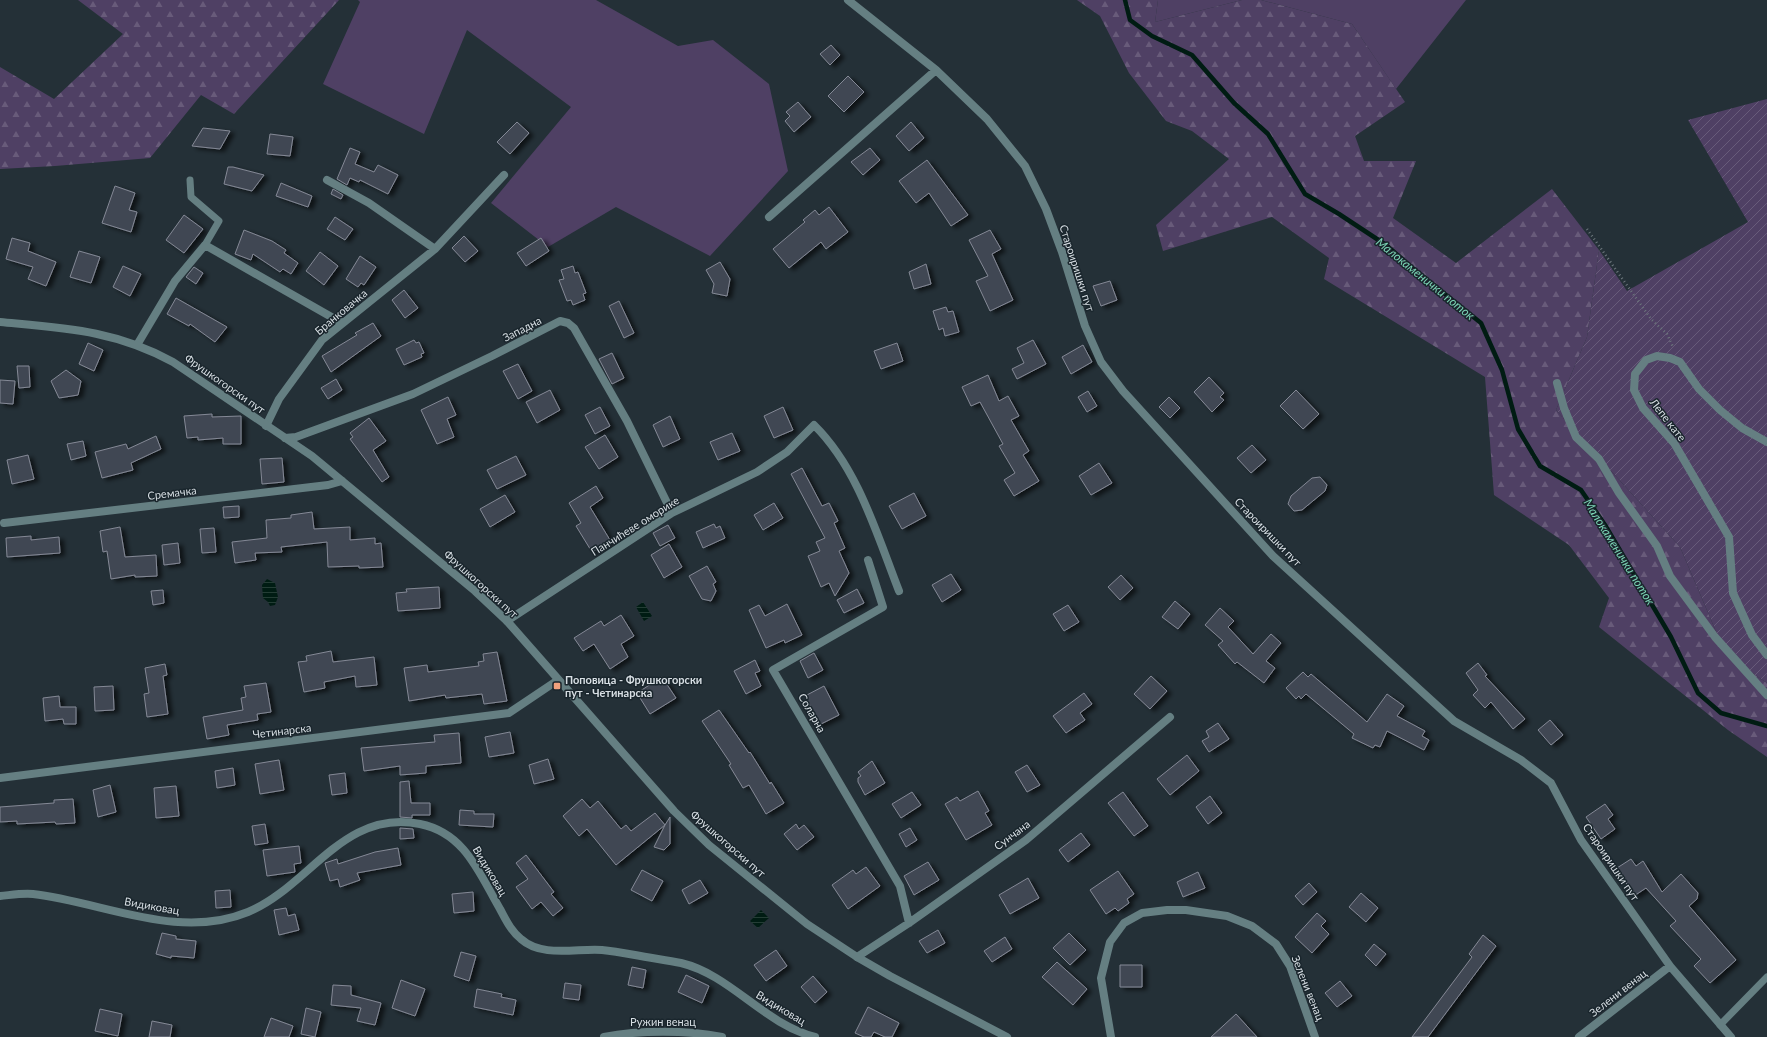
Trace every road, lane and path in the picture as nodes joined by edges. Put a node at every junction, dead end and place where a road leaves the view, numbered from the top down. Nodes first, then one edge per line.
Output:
1 (848, 0) edge
2 (936, 70) junction
3 (504, 174) dead end
4 (190, 180) dead end
5 (327, 180) dead end
6 (769, 218) dead end
7 (1587, 230) dead end
8 (205, 245) junction
9 (435, 249) junction
10 (0, 322) edge
11 (342, 323) junction
12 (137, 345) junction
13 (1680, 362) junction
14 (1557, 383) dead end
15 (266, 426) junction
16 (285, 438) junction
17 (1767, 442) edge
18 (342, 481) junction
19 (672, 513) junction
20 (4, 523) dead end
21 (868, 560) dead end
22 (899, 591) dead end
23 (507, 621) junction
24 (1767, 655) edge
25 (558, 680) junction
26 (1767, 695) edge
27 (1170, 717) dead end
28 (0, 778) edge
29 (0, 896) edge
30 (909, 923) junction
31 (857, 957) junction
32 (1670, 966) junction
33 (1767, 977) edge
34 (1720, 1025) junction
35 (604, 1037) edge
36 (722, 1037) edge
37 (815, 1037) edge
38 (1008, 1037) edge
39 (1111, 1037) edge
40 (1315, 1037) edge
41 (1580, 1037) edge
42 (1731, 1037) edge

1 - 2 street, Староиришки пут
2 - 6 street
2 - 32 street, Староиришки пут
3 - 9 street, Бранковачка
4 - 8 lane
5 - 9 street
7 - 13 path
8 - 11 street
8 - 12 street
9 - 11 street, Бранковачка
10 - 12 street, Фрушкогорски пут
11 - 15 street, Бранковачка
12 - 15 street, Фрушкогорски пут
13 - 17 street
13 - 24 street, Лепе кате
14 - 26 street
15 - 16 street, Фрушкогорски пут
16 - 18 street, Фрушкогорски пут
16 - 19 street, Западна
18 - 20 street, Сремачка
18 - 23 street, Фрушкогорски пут
19 - 22 street, Панчићеве оморике
19 - 23 street, Панчићеве оморике
21 - 30 street, Соларна
23 - 25 street, Фрушкогорски пут
25 - 28 street, Четинарска
25 - 31 street, Фрушкогорски пут
27 - 30 street, Сунчана
29 - 37 street, Видиковац
30 - 31 street, Сунчана
31 - 38 street, Фрушкогорски пут
32 - 34 street, Староиришки пут
32 - 41 street, Зелени венац
33 - 34 lane
34 - 42 street, Староиришки пут
35 - 36 street, Ружин венац
39 - 40 street, Зелени венац

